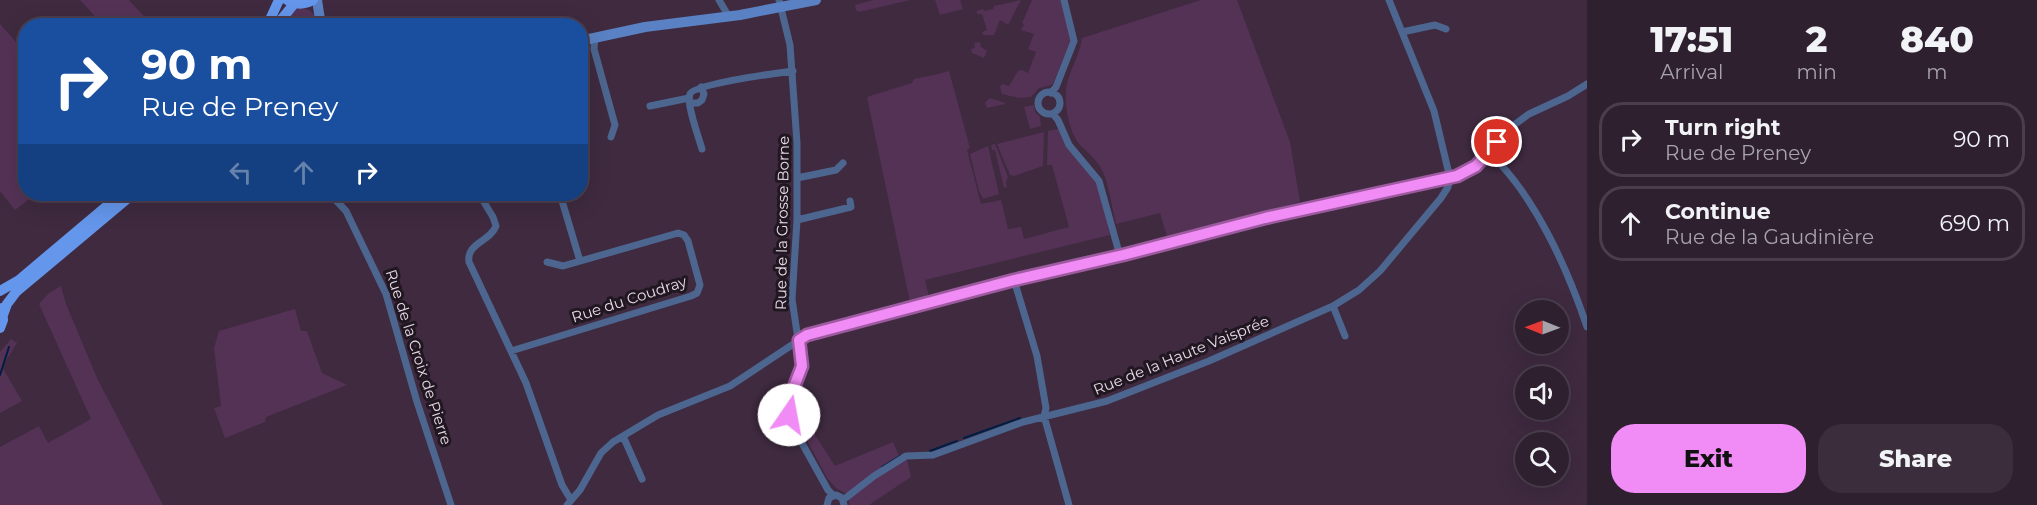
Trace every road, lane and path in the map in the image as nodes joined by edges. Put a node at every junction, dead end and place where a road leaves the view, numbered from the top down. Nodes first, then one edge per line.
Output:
1 (279, 0) edge
2 (719, 0) edge
3 (816, 0) edge
4 (1064, 0) edge
5 (1389, 0) edge
6 (312, 1) edge
7 (290, 2) edge
8 (780, 4) edge
9 (729, 17) junction
10 (271, 18) edge
11 (281, 18) edge
12 (319, 18) edge
13 (1446, 29) dead end
14 (1402, 32) junction
15 (595, 38) junction
16 (588, 39) edge
17 (793, 71) junction
18 (1587, 84) edge
19 (701, 87) junction
20 (1051, 93) junction
21 (690, 100) junction
22 (650, 106) dead end
23 (1053, 114) junction
24 (611, 137) dead end
25 (702, 148) dead end
26 (1488, 152) junction
27 (843, 163) dead end
28 (797, 178) junction
29 (1450, 178) junction
30 (113, 201) edge
31 (125, 201) edge
32 (337, 201) edge
33 (483, 201) edge
34 (562, 201) edge
35 (850, 201) dead end
36 (797, 220) junction
37 (1120, 256) junction
38 (580, 261) junction
39 (547, 262) dead end
40 (1014, 280) junction
41 (0, 291) edge
42 (1334, 306) junction
43 (2, 310) edge
44 (1587, 327) edge
45 (0, 328) edge
46 (1345, 336) dead end
47 (799, 340) junction
48 (511, 351) junction
49 (1044, 416) junction
50 (623, 436) junction
51 (642, 479) dead end
52 (833, 495) junction
53 (569, 503) edge
54 (843, 503) edge
55 (451, 505) edge
56 (827, 505) edge
57 (1069, 505) edge

1 - 10 main road
2 - 9 street
3 - 8 street
4 - 20 street
5 - 14 street
6 - 7 main road
6 - 12 street
7 - 11 main road
8 - 9 street
8 - 17 street, Rue de la Grosse Borne
9 - 15 street
13 - 14 street
14 - 29 street
15 - 16 street
15 - 24 street
17 - 19 street
17 - 28 street, Rue de la Grosse Borne
18 - 26 street
19 - 21 street
19 - 21 street
20 - 23 street
20 - 23 street
21 - 22 street
21 - 25 street
23 - 37 street
26 - 29 street
26 - 44 street
27 - 28 street
28 - 36 street, Rue de la Grosse Borne
29 - 37 street
29 - 42 street, Rue de la Haute Vaisprée
30 - 41 main road
31 - 43 main road
32 - 55 street, Rue de la Croix de Pierre
33 - 48 street
34 - 38 street
35 - 36 street
36 - 47 street, Rue de la Grosse Borne
37 - 40 street
38 - 39 street, Rue du Coudray
38 - 48 street, Rue du Coudray
40 - 47 street
40 - 49 street
42 - 46 street
42 - 49 street, Rue de la Haute Vaisprée
43 - 45 main road
47 - 50 street
47 - 52 street, Rue de la Grosse Borne
48 - 53 street
49 - 54 street, Rue de la Haute Vaisprée
49 - 57 street
50 - 51 street
50 - 53 street
52 - 54 street
52 - 56 street

